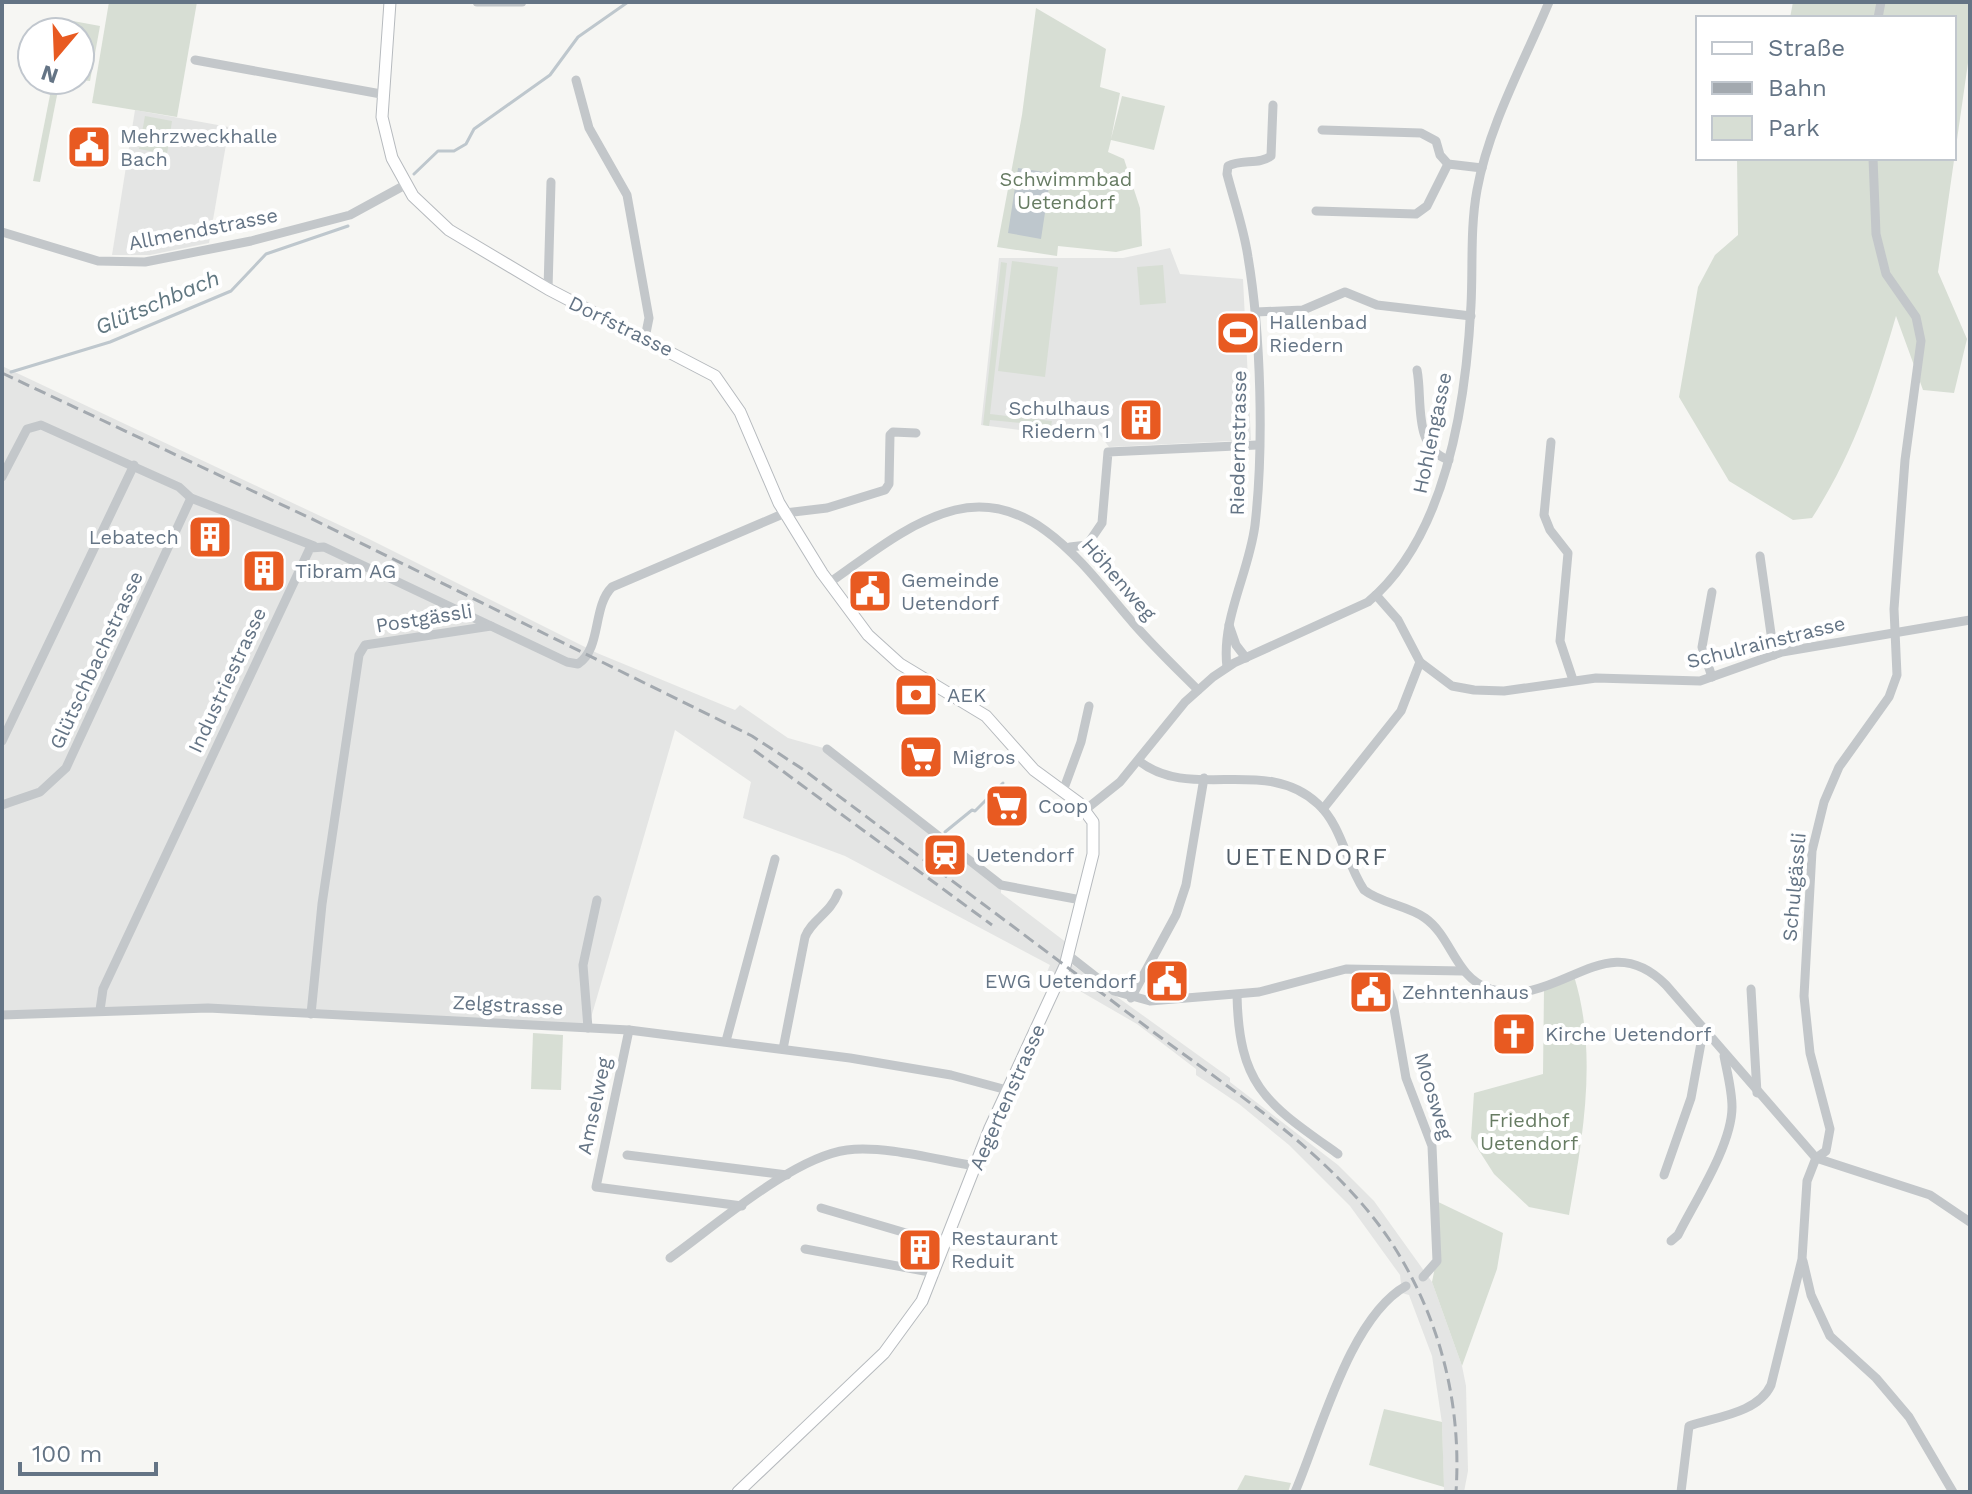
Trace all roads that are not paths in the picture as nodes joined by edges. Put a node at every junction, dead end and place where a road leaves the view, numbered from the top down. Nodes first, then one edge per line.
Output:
1 (390, 2) edge
2 (477, 2) edge
3 (522, 2) edge
4 (1549, 2) edge
5 (195, 60) dead end
6 (576, 80) dead end
7 (381, 94) junction
8 (1273, 105) dead end
9 (1322, 130) dead end
10 (1873, 160) edge
11 (1448, 164) junction
12 (1482, 168) junction
13 (551, 182) dead end
14 (405, 185) junction
15 (1316, 211) dead end
16 (2, 232) edge
17 (548, 289) junction
18 (1256, 312) junction
19 (1471, 316) junction
20 (645, 338) junction
21 (1417, 370) dead end
22 (916, 433) dead end
23 (1551, 442) dead end
24 (1257, 445) junction
25 (1449, 460) junction
26 (134, 465) junction
27 (2, 477) edge
28 (191, 498) junction
29 (785, 513) junction
30 (314, 546) junction
31 (1070, 547) junction
32 (1760, 556) dead end
33 (829, 583) junction
34 (1712, 592) dead end
35 (1376, 595) junction
36 (1970, 620) edge
37 (1229, 625) junction
38 (491, 626) junction
39 (1894, 632) junction
40 (1774, 655) junction
41 (1246, 658) junction
42 (1420, 662) junction
43 (1227, 667) junction
44 (1712, 677) junction
45 (1573, 680) junction
46 (1198, 690) junction
47 (1089, 706) dead end
48 (2, 741) edge
49 (827, 749) dead end
50 (1139, 761) junction
51 (1204, 778) junction
52 (1063, 791) junction
53 (2, 805) edge
54 (1323, 809) junction
55 (1085, 810) junction
56 (775, 859) dead end
57 (838, 893) dead end
58 (597, 900) dead end
59 (1081, 900) junction
60 (1068, 955) junction
61 (1382, 970) junction
62 (1463, 971) junction
63 (1751, 989) dead end
64 (1237, 995) junction
65 (1131, 998) junction
66 (100, 1010) junction
67 (311, 1014) junction
68 (2, 1015) edge
69 (588, 1028) junction
70 (629, 1030) junction
71 (1703, 1032) junction
72 (726, 1041) junction
73 (783, 1049) junction
74 (1724, 1056) junction
75 (1007, 1090) junction
76 (1757, 1094) junction
77 (1338, 1154) dead end
78 (627, 1155) dead end
79 (1816, 1158) junction
80 (975, 1166) junction
81 (787, 1175) junction
82 (1664, 1175) dead end
83 (742, 1206) junction
84 (821, 1208) dead end
85 (1970, 1222) edge
86 (948, 1240) junction
87 (1671, 1241) dead end
88 (805, 1249) dead end
89 (670, 1258) dead end
90 (1802, 1259) junction
91 (935, 1273) junction
92 (1423, 1277) dead end
93 (1406, 1286) dead end
94 (1792, 1292) junction
95 (1811, 1295) junction
96 (738, 1492) edge
97 (1295, 1492) edge
98 (1681, 1492) edge
99 (1953, 1492) edge

1 - 7 main road
2 - 3 street
4 - 12 street, Hohlengasse
5 - 7 street
6 - 20 street
7 - 14 main road
8 - 18 street, Riedernstrasse
9 - 11 street
10 - 39 street, Schulgässli
11 - 12 street
11 - 15 street
12 - 19 street, Hohlengasse
13 - 17 street
14 - 16 street, Allmendstrasse
14 - 17 main road, Dorfstrasse
17 - 20 main road, Dorfstrasse
18 - 19 street
18 - 24 street, Riedernstrasse
19 - 25 street, Hohlengasse
20 - 29 main road, Dorfstrasse
21 - 25 street
22 - 29 street
23 - 45 street
24 - 31 street
24 - 37 street, Riedernstrasse
25 - 35 street, Hohlengasse
26 - 27 street
26 - 28 street
26 - 48 street
28 - 30 street
28 - 53 street, Glütschbachstrasse
29 - 33 main road, Dorfstrasse
29 - 38 street, Postgässli
30 - 38 street
30 - 66 street, Industriestrasse
31 - 33 street, Höhenweg
31 - 46 street, Höhenweg
32 - 40 street
33 - 52 main road, Dorfstrasse
34 - 44 street
35 - 41 street, Hohlengasse
35 - 42 street, Schulrainstrasse
36 - 39 street, Schulrainstrasse
37 - 41 street
37 - 43 street, Riedernstrasse
38 - 67 street, Postgässli
39 - 40 street, Schulrainstrasse
39 - 79 street, Schulgässli
40 - 44 street, Schulrainstrasse
41 - 43 street, Hohlengasse
42 - 45 street, Schulrainstrasse
42 - 54 street
43 - 46 street, Hohlengasse
44 - 45 street, Schulrainstrasse
46 - 50 street, Hohlengasse
47 - 52 street
49 - 59 street
50 - 51 street
50 - 55 street, Hohlengasse
51 - 54 street
51 - 65 street
52 - 55 main road, Dorfstrasse
54 - 62 street
55 - 59 main road
56 - 72 street
57 - 73 street
58 - 69 street
59 - 60 main road
60 - 65 street
60 - 75 main road, Aegertenstrasse
61 - 62 street
61 - 64 street
61 - 92 street, Moosweg
62 - 71 street
63 - 76 street
64 - 65 street
64 - 77 street
66 - 67 street, Zelgstrasse
66 - 68 street, Zelgstrasse
67 - 69 street, Zelgstrasse
69 - 70 street, Zelgstrasse
70 - 72 street, Zelgstrasse
70 - 83 street, Amselweg
71 - 74 street
71 - 82 street
72 - 73 street, Zelgstrasse
73 - 75 street, Zelgstrasse
74 - 76 street
74 - 87 street
75 - 80 main road, Aegertenstrasse
76 - 79 street
78 - 81 street
79 - 85 street
79 - 90 street, Schulgässli
80 - 81 street
80 - 86 main road, Aegertenstrasse
81 - 83 street
83 - 89 street
84 - 86 street
86 - 91 main road, Aegertenstrasse
88 - 91 street
90 - 94 street
90 - 95 street
91 - 96 main road, Aegertenstrasse
93 - 97 street
94 - 95 street
94 - 98 street
95 - 99 street

